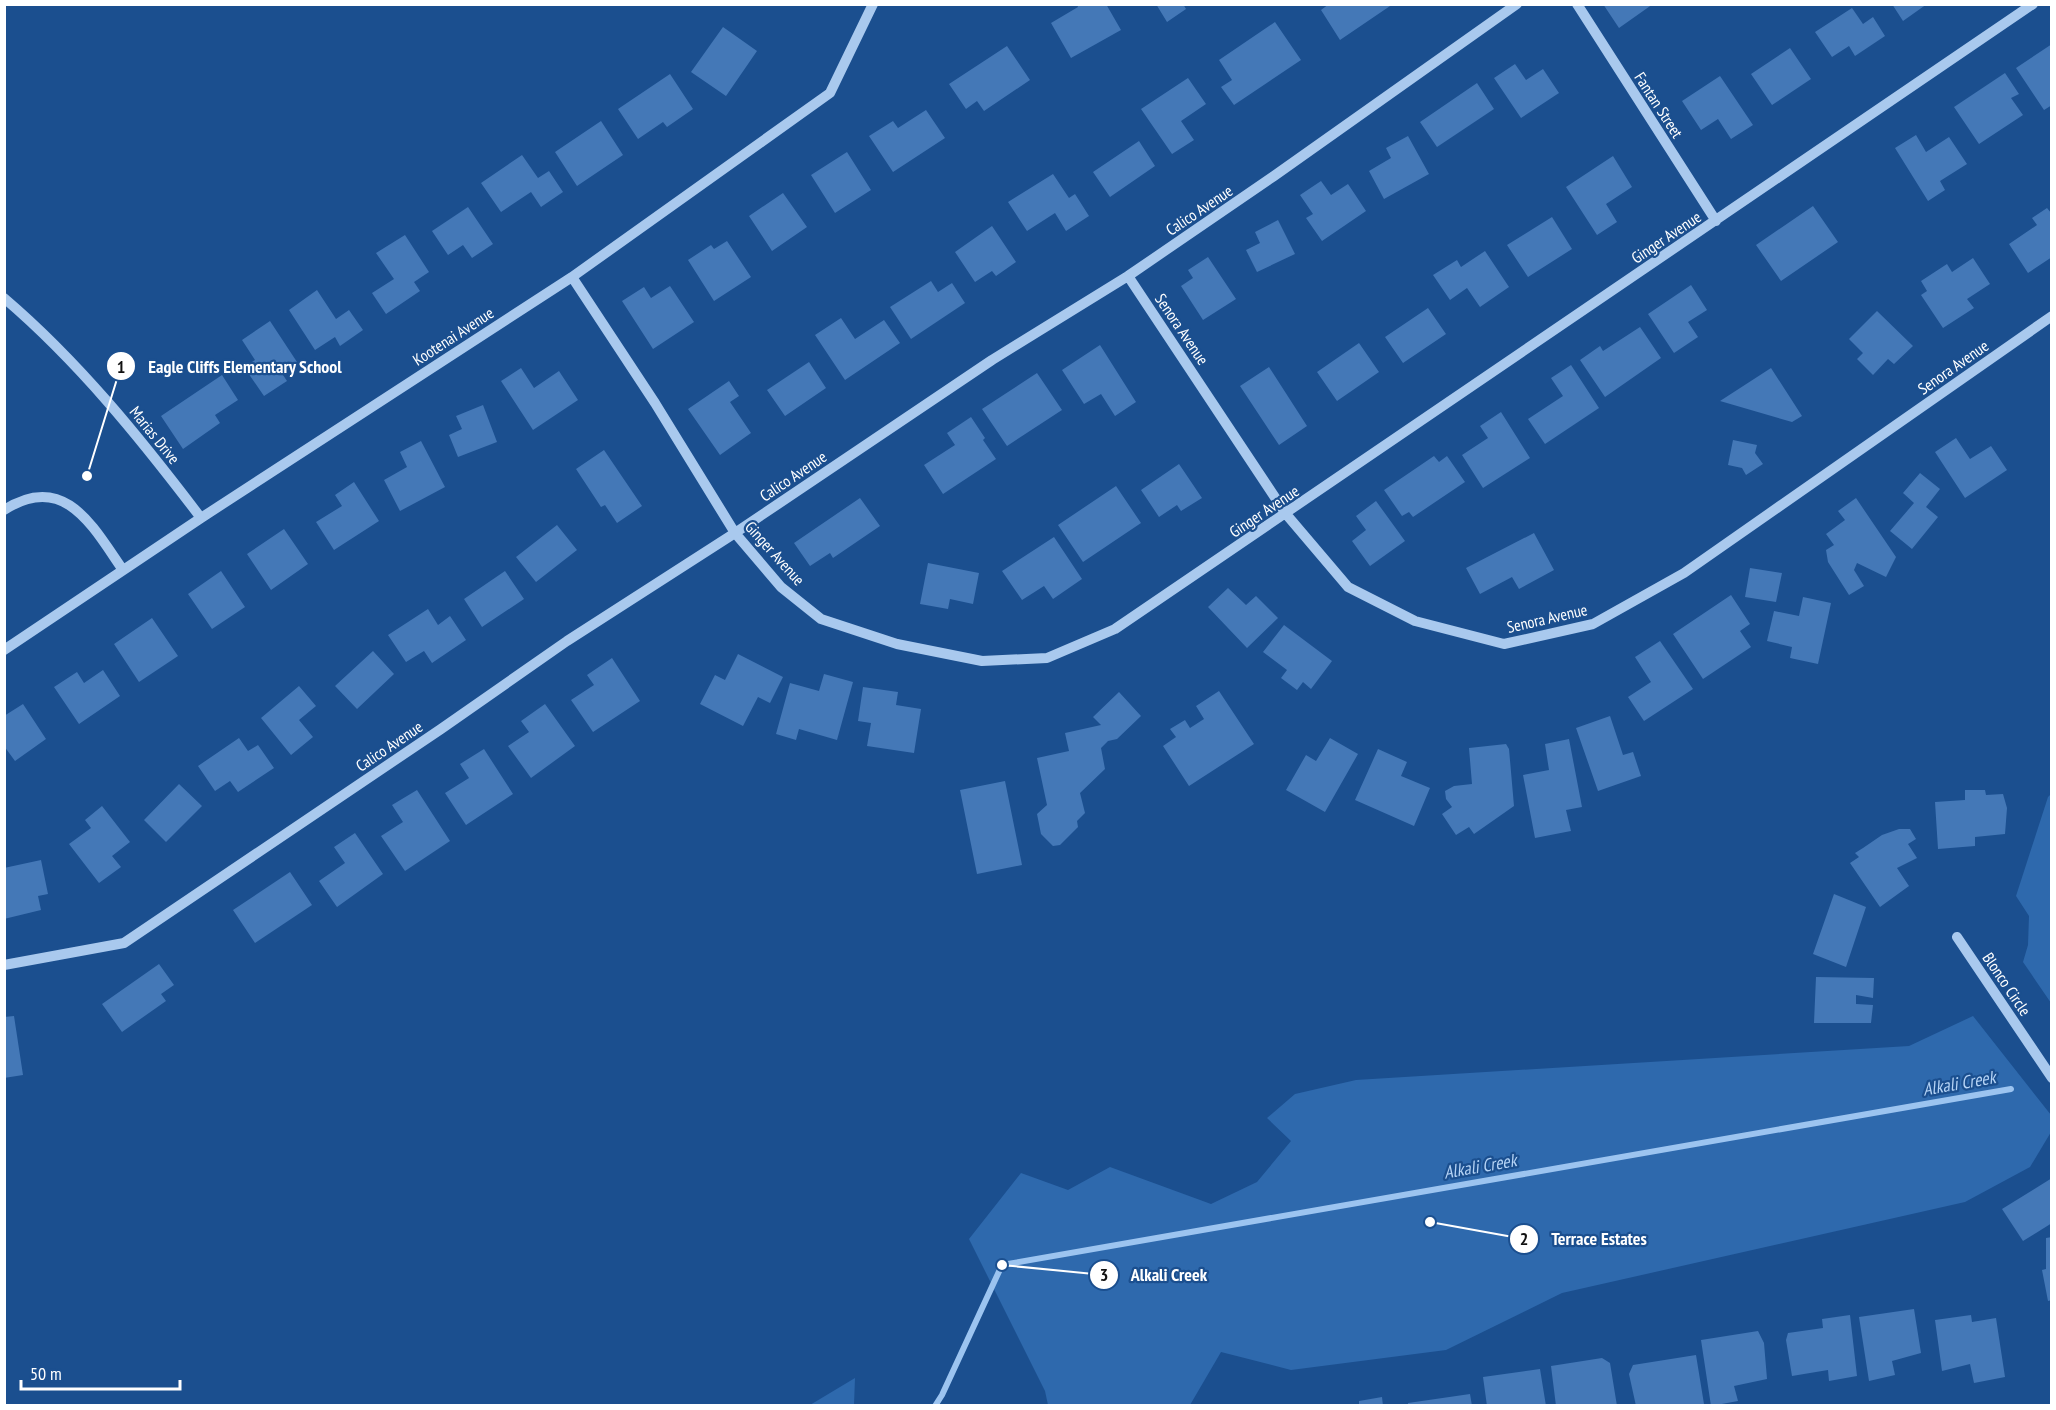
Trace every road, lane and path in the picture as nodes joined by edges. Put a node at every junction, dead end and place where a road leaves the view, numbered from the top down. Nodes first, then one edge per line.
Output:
1 (873, 4) edge
2 (1517, 4) edge
3 (1577, 4) edge
4 (2033, 4) edge
5 (1716, 221) junction
6 (1128, 276) junction
7 (572, 277) junction
8 (4, 298) edge
9 (2052, 316) edge
10 (4, 510) edge
11 (1287, 514) junction
12 (201, 518) junction
13 (735, 533) junction
14 (123, 570) junction
15 (4, 650) edge
16 (1957, 938) dead end
17 (4, 965) edge
18 (2052, 1078) edge

1 - 7 street, Kootenai Avenue
2 - 6 street, Calico Avenue
3 - 5 street, Fantan Street
4 - 5 street, Ginger Avenue
5 - 11 street, Ginger Avenue
6 - 11 street, Senora Avenue
6 - 13 street, Calico Avenue
7 - 12 street, Kootenai Avenue
7 - 13 street, Ginger Avenue
8 - 12 street, Marias Drive
9 - 11 street, Senora Avenue
10 - 14 street
11 - 13 street, Ginger Avenue
12 - 14 street, Kootenai Avenue
13 - 17 street, Calico Avenue
14 - 15 street, Kootenai Avenue
16 - 18 street, Blonco Circle

